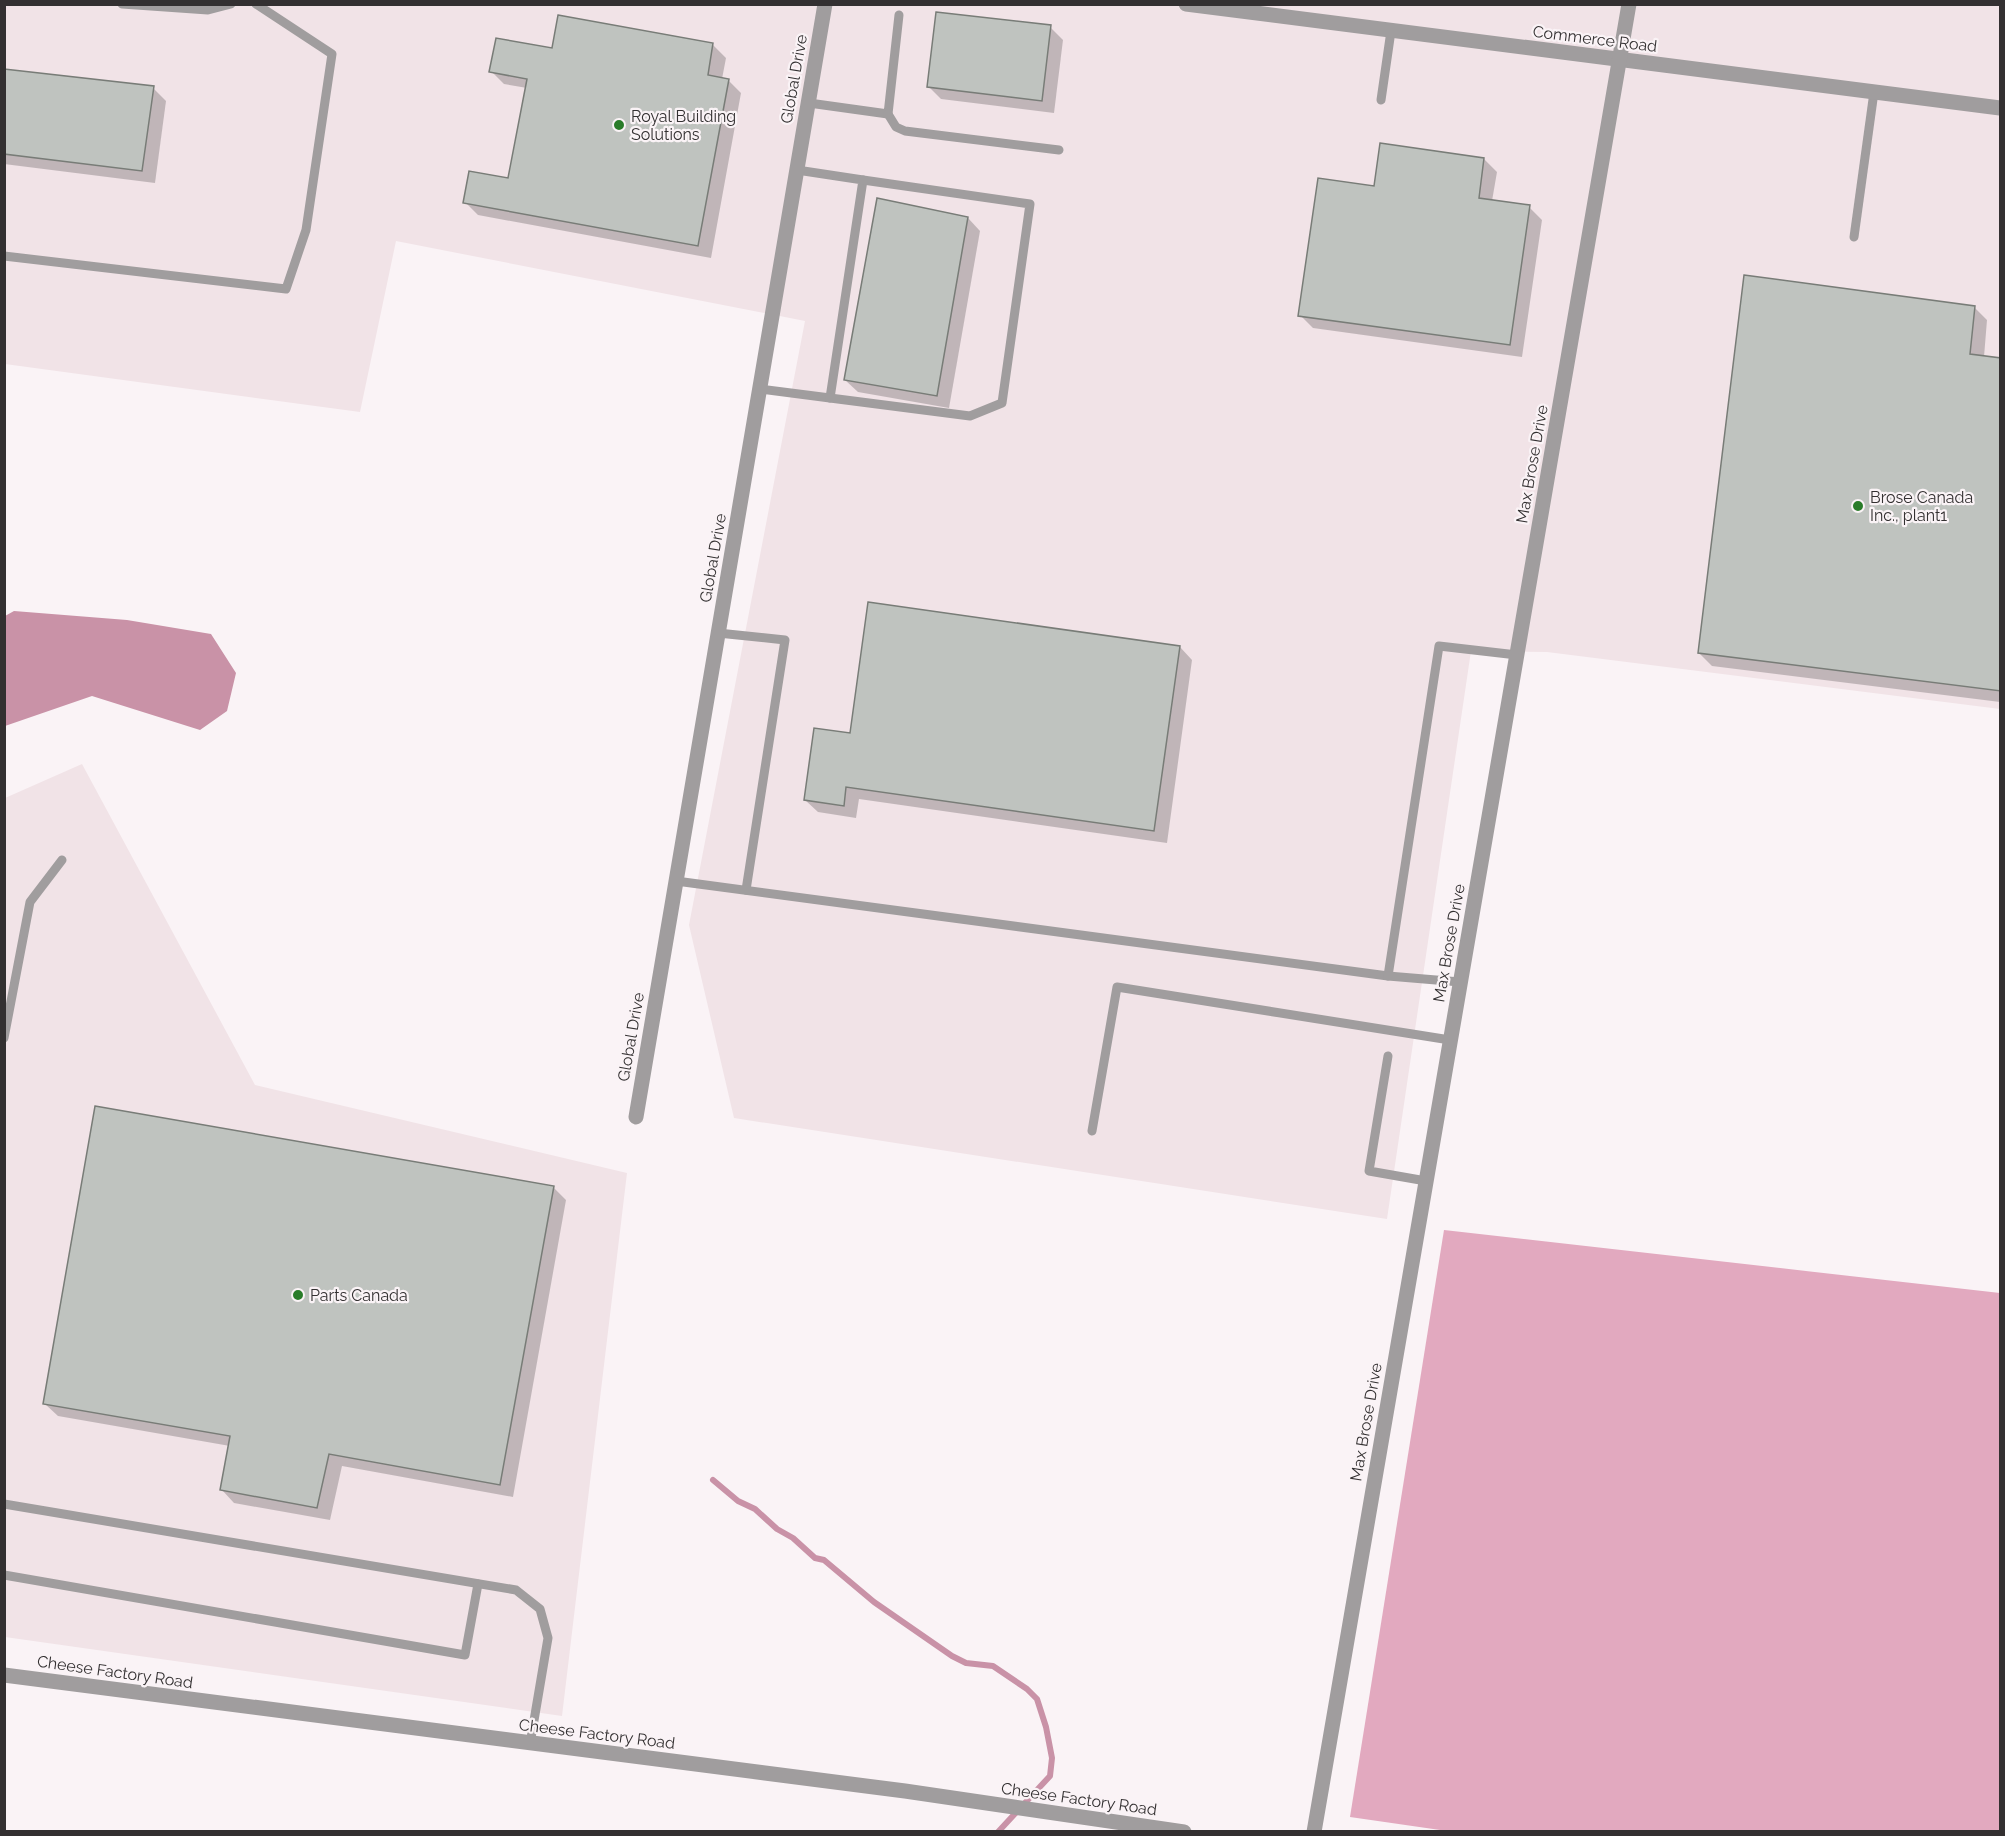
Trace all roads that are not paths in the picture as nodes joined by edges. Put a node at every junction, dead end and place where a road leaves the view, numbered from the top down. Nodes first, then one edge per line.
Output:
1 (122, 4) edge
2 (231, 4) edge
3 (256, 4) edge
4 (825, 4) edge
5 (1186, 4) edge
6 (1629, 4) edge
7 (1287, 11) edge
8 (899, 15) dead end
9 (1391, 31) junction
10 (1620, 60) junction
11 (1874, 92) junction
12 (1381, 100) dead end
13 (809, 103) junction
14 (2001, 108) edge
15 (888, 114) junction
16 (1059, 150) dead end
17 (796, 170) junction
18 (862, 180) junction
19 (1854, 237) dead end
20 (4, 256) edge
21 (760, 389) junction
22 (830, 398) junction
23 (718, 633) junction
24 (1517, 655) junction
25 (62, 860) dead end
26 (676, 881) junction
27 (746, 890) junction
28 (1388, 976) junction
29 (1460, 982) junction
30 (4, 1038) edge
31 (1450, 1040) junction
32 (1388, 1056) dead end
33 (636, 1117) dead end
34 (1092, 1131) dead end
35 (1426, 1181) junction
36 (4, 1504) edge
37 (4, 1575) edge
38 (478, 1584) junction
39 (4, 1675) edge
40 (530, 1744) junction
41 (1184, 1832) edge
42 (1314, 1832) edge

1 - 2 lane
3 - 20 lane
4 - 13 street, Global Drive
5 - 7 street, Commerce Road
6 - 10 street, Max Brose Drive
7 - 9 street, Commerce Road
8 - 15 lane
9 - 10 street, Commerce Road
9 - 12 lane
10 - 11 street, Commerce Road
10 - 24 street, Max Brose Drive
11 - 14 street, Commerce Road
11 - 19 lane
13 - 15 lane
13 - 17 street, Global Drive
15 - 16 lane
17 - 18 lane
17 - 21 street, Global Drive
18 - 22 lane
18 - 22 lane
21 - 22 lane
21 - 23 street, Global Drive
23 - 26 street, Global Drive
23 - 27 lane
24 - 28 lane
24 - 29 street, Max Brose Drive
25 - 30 lane
26 - 27 lane
26 - 33 street, Global Drive
27 - 28 lane
28 - 29 lane
29 - 31 street, Max Brose Drive
31 - 34 lane
31 - 35 street, Max Brose Drive
32 - 35 lane
35 - 42 street, Max Brose Drive
36 - 38 lane
37 - 38 lane
38 - 40 lane
39 - 40 street, Cheese Factory Road
40 - 41 street, Cheese Factory Road

